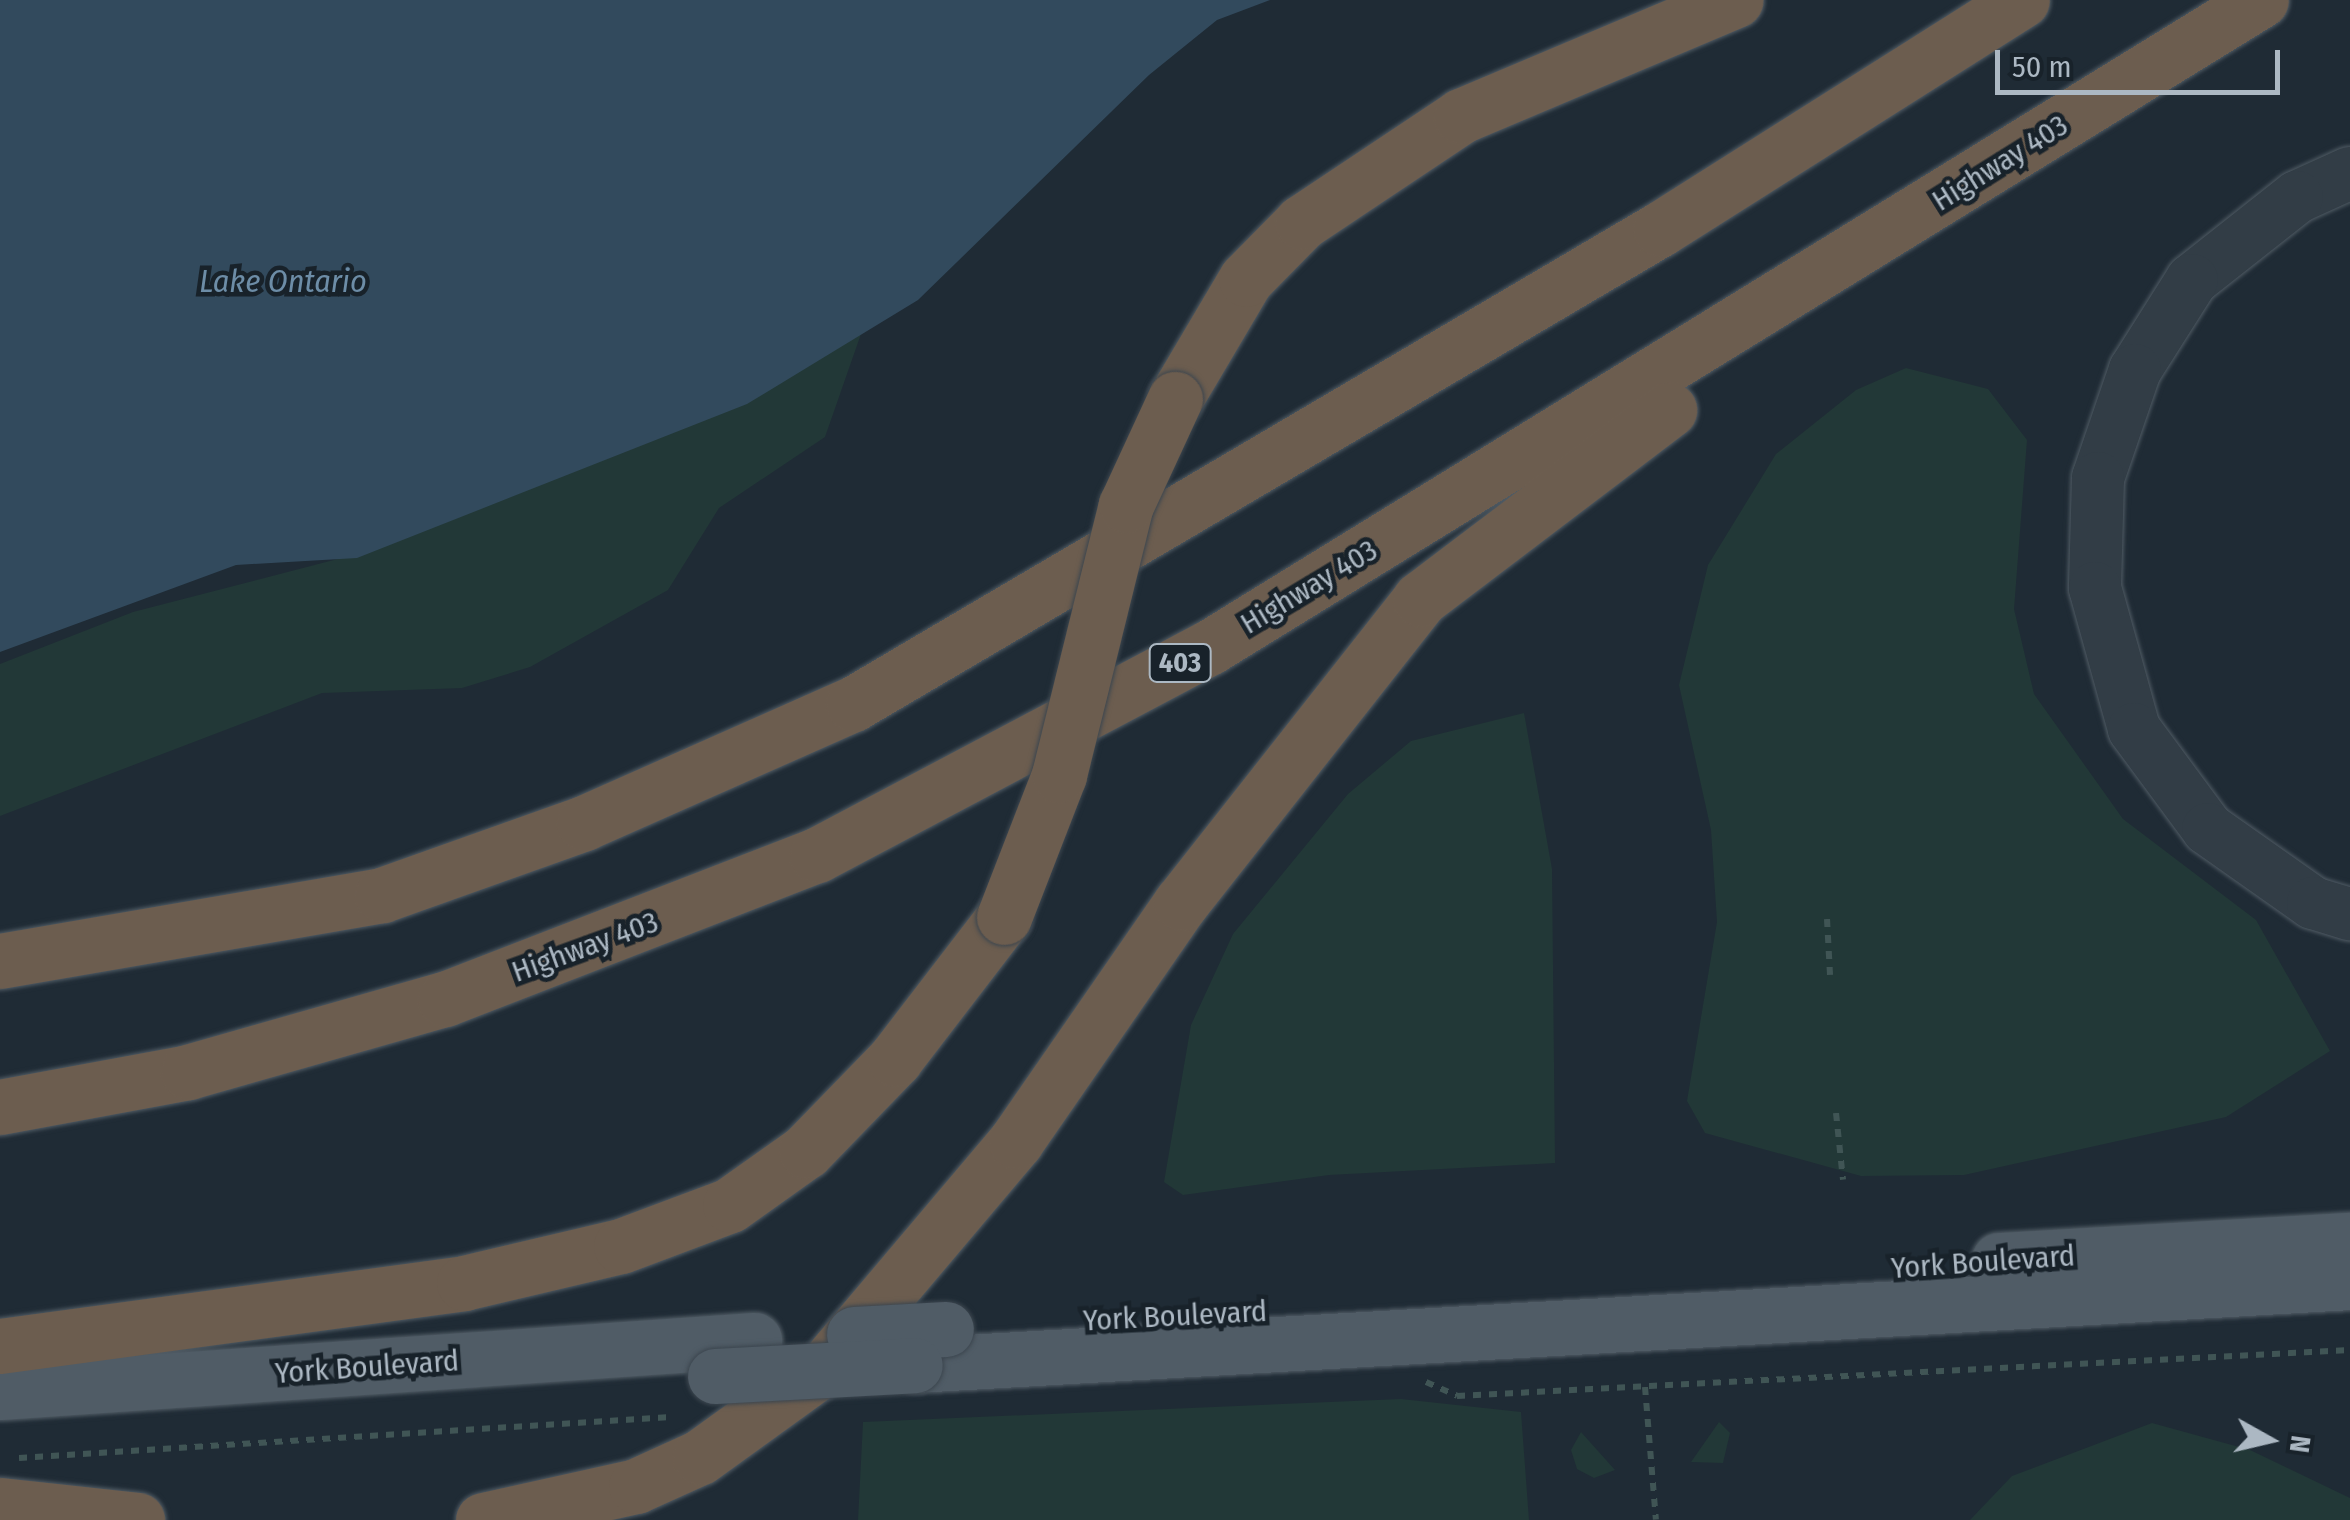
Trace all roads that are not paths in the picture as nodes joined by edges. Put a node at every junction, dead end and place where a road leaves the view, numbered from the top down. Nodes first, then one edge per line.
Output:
1 (1735, 0) edge
2 (2022, 0) edge
3 (2261, 0) edge
4 (2190, 44) junction
5 (2350, 173) edge
6 (2350, 914) edge
7 (0, 961) edge
8 (0, 1107) edge
9 (2350, 1240) edge
10 (2350, 1282) edge
11 (0, 1346) edge
12 (931, 1347) junction
13 (0, 1392) edge
14 (0, 1424) edge
15 (0, 1505) edge
16 (137, 1520) edge
17 (482, 1520) edge

1 - 11 highway, bridge
2 - 7 highway
3 - 4 highway, Highway 403 / 403
4 - 8 highway, Highway 403 / 403
4 - 17 highway
5 - 6 street
9 - 12 main road, York Boulevard
10 - 12 main road, York Boulevard
12 - 13 main road, York Boulevard, bridge
12 - 14 main road, York Boulevard, bridge
15 - 16 highway

